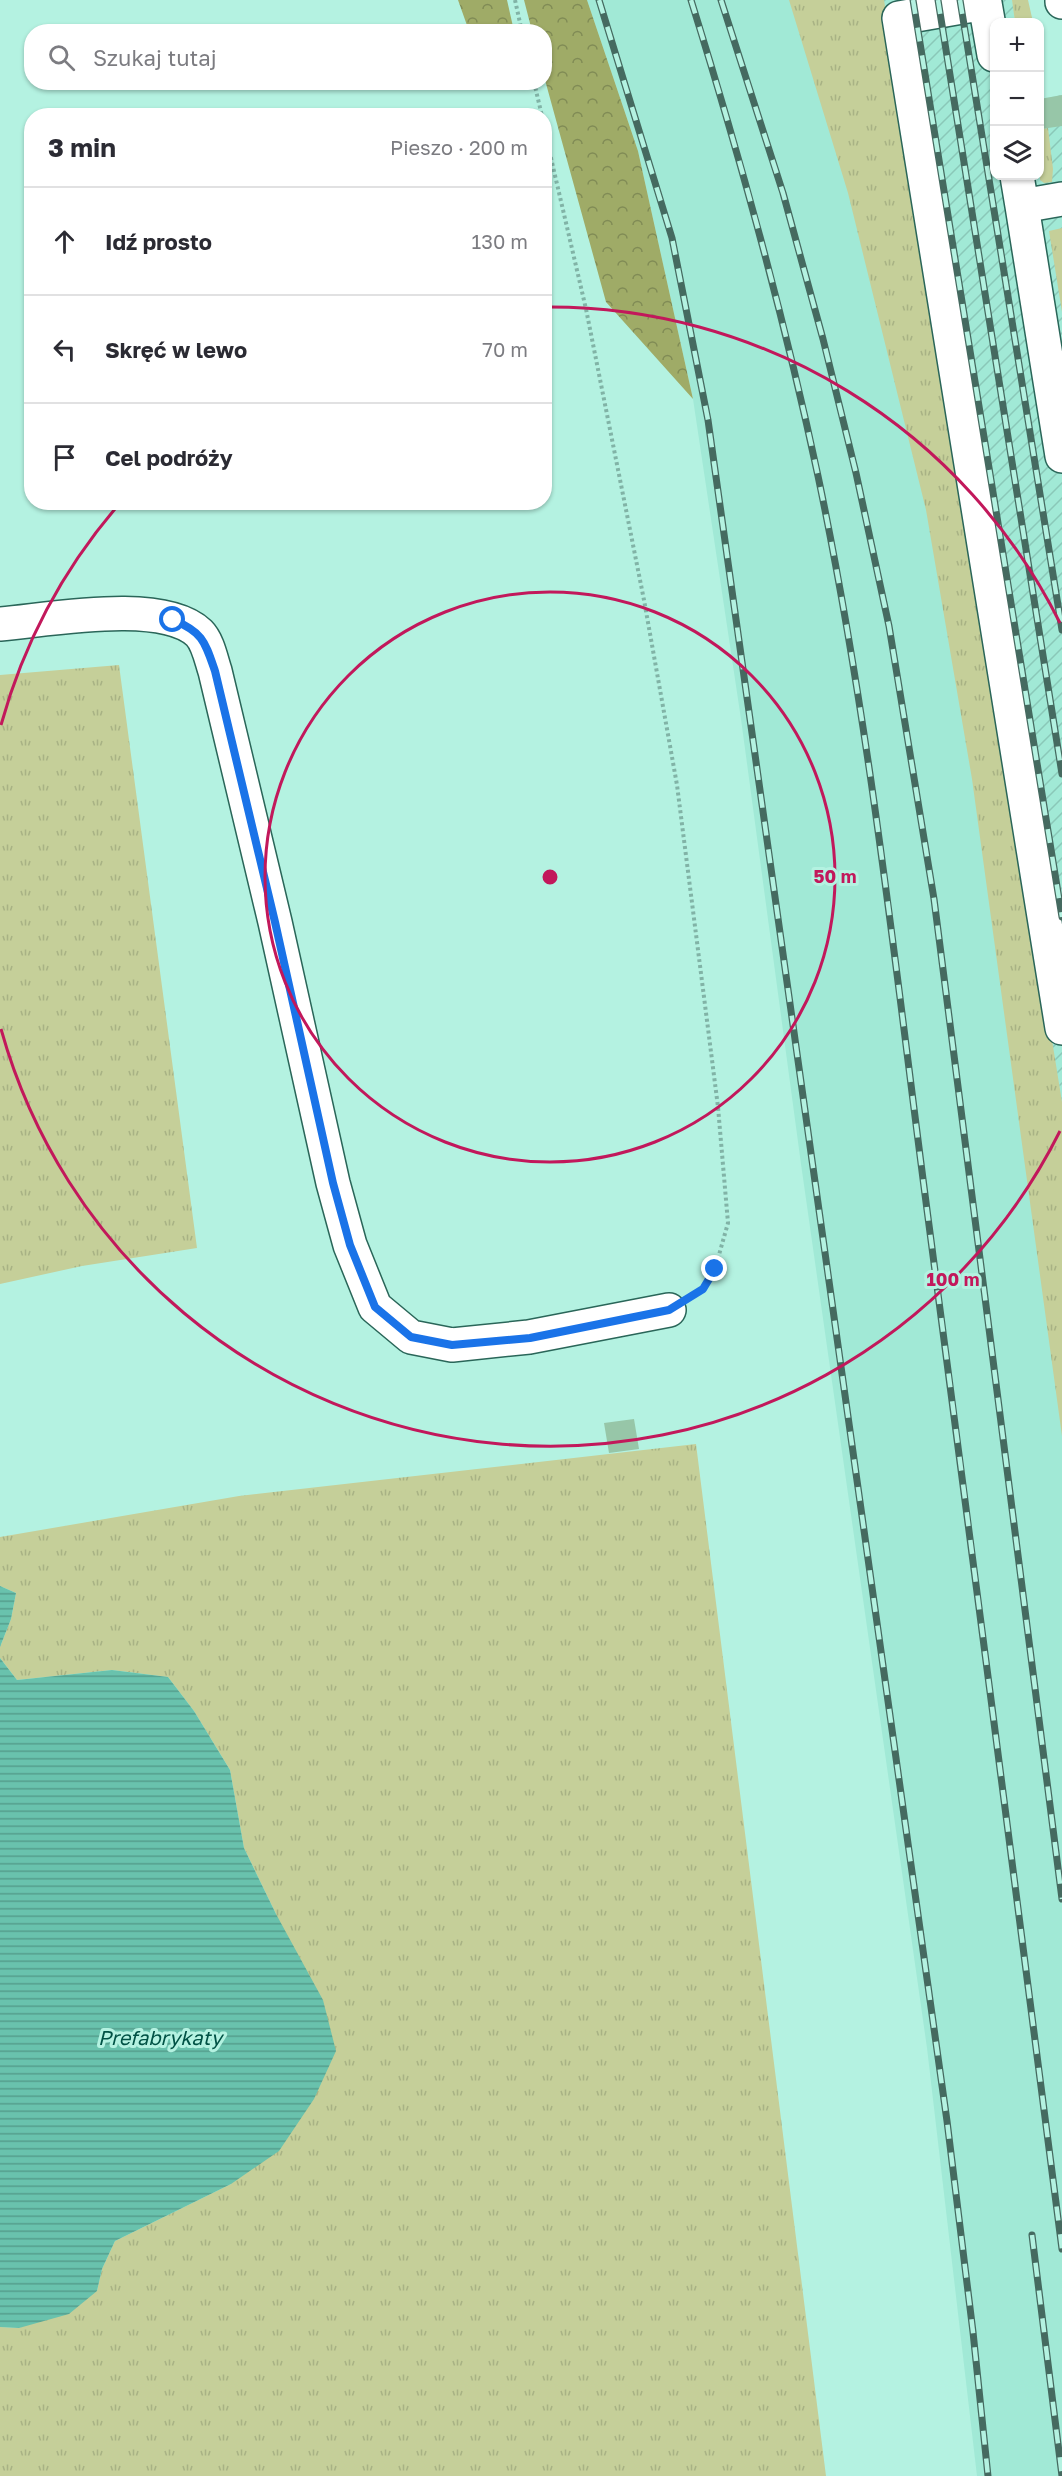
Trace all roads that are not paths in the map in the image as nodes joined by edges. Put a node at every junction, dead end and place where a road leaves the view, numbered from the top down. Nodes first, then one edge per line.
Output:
1 (990, 31) edge
2 (1019, 191) edge
3 (1062, 199) edge
4 (1062, 456) edge
5 (0, 624) edge
6 (1062, 1028) edge
7 (669, 1310) road end

1 - 6 lane
2 - 3 lane
2 - 4 lane
5 - 7 lane

